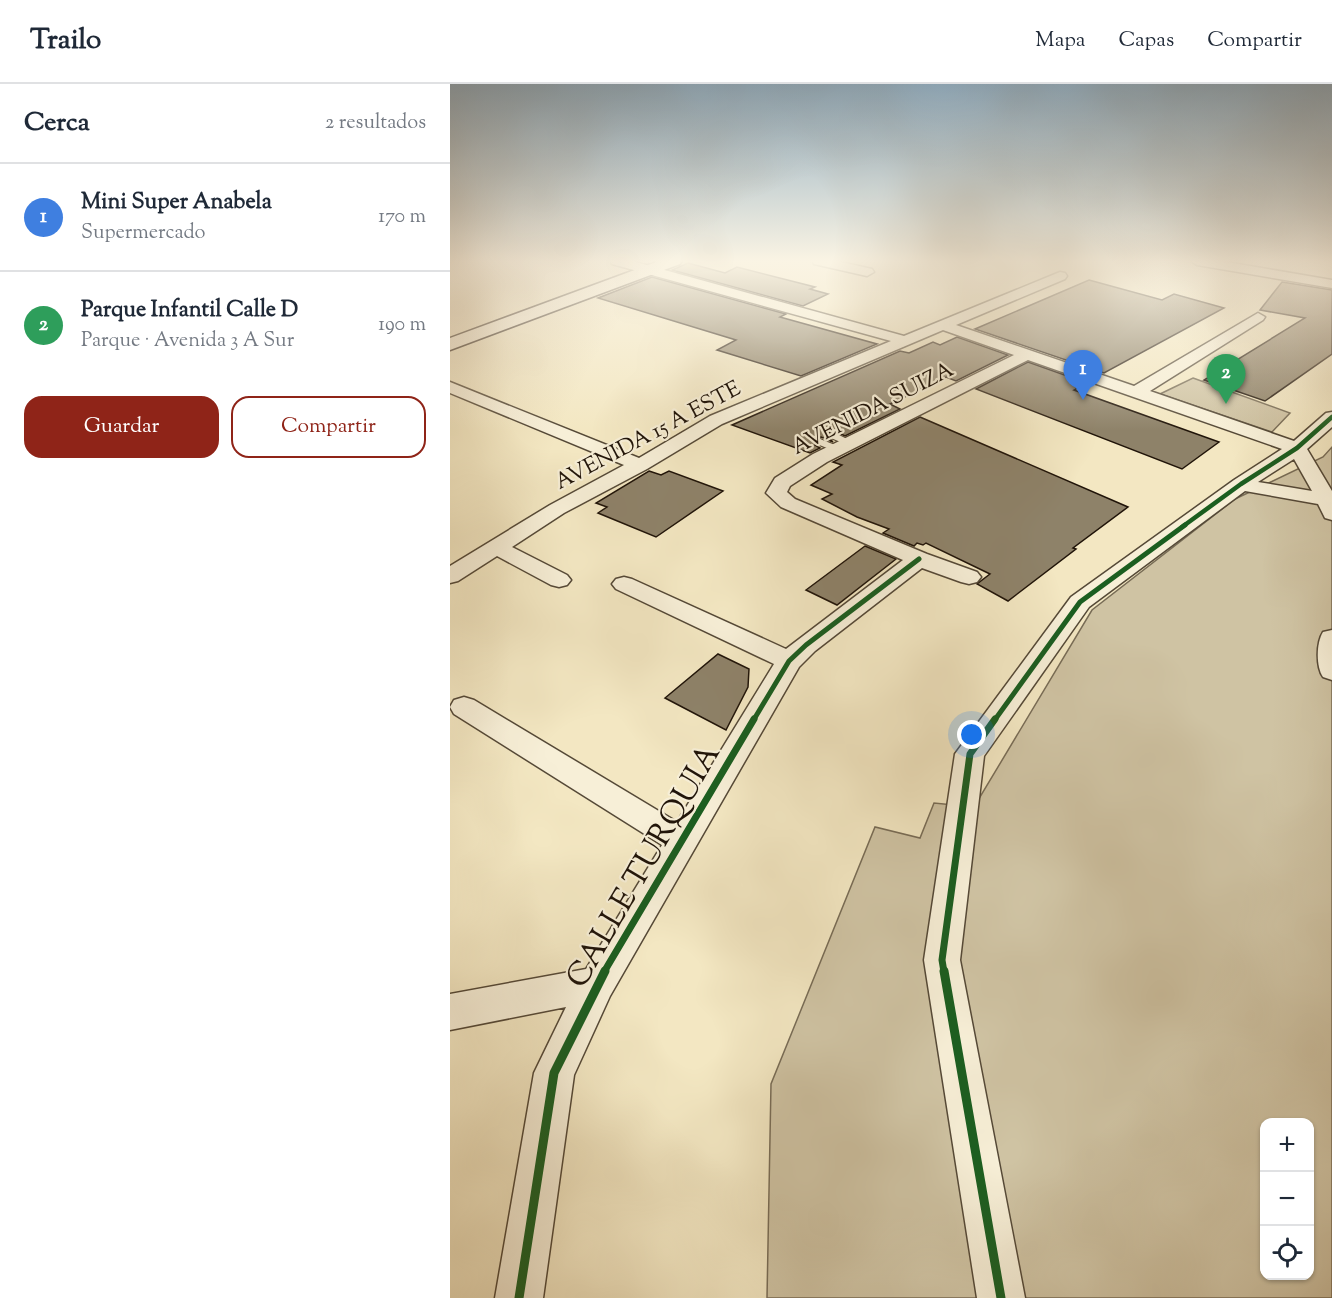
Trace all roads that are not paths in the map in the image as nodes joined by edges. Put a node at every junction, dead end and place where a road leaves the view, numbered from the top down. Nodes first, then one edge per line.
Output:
1 (522, 318) edge
2 (823, 318) edge
3 (961, 318) edge
4 (1257, 318) edge
5 (943, 325) junction
6 (903, 340) junction
7 (450, 344) edge
8 (1028, 354) junction
9 (450, 387) edge
10 (1138, 391) junction
11 (1332, 417) edge
12 (820, 442) dead end
13 (840, 443) junction
14 (1297, 448) junction
15 (640, 465) junction
16 (1241, 484) junction
17 (1330, 504) edge
18 (498, 548) junction
19 (919, 559) junction
20 (450, 576) edge
21 (969, 577) dead end
22 (559, 580) dead end
23 (624, 584) dead end
24 (1332, 638) edge
25 (789, 661) junction
26 (1332, 671) edge
27 (464, 707) dead end
28 (682, 841) junction
29 (597, 984) junction
30 (450, 1012) edge
31 (519, 1298) edge
32 (1001, 1298) edge

1 - 7 street
2 - 6 street
3 - 5 street, AVENIDA 15 A ESTE
4 - 10 street
5 - 6 street, AVENIDA 15 A ESTE
5 - 8 street
6 - 15 street, AVENIDA 15 A ESTE
8 - 10 street
8 - 13 street, AVENIDA SUIZA
9 - 15 street
10 - 14 street
11 - 14 street
12 - 13 lane
13 - 19 street, AVENIDA SUIZA
14 - 16 street
14 - 17 street
15 - 18 street, AVENIDA 15 A ESTE
16 - 17 street
16 - 32 street
18 - 20 street, AVENIDA 15 A ESTE
18 - 22 street
19 - 21 street
19 - 25 street, CALLE TURQUIA
23 - 25 street
24 - 26 street
25 - 28 street, CALLE TURQUIA
27 - 28 street
28 - 29 street, CALLE TURQUIA
29 - 30 street
29 - 31 street, CALLE TURQUIA

